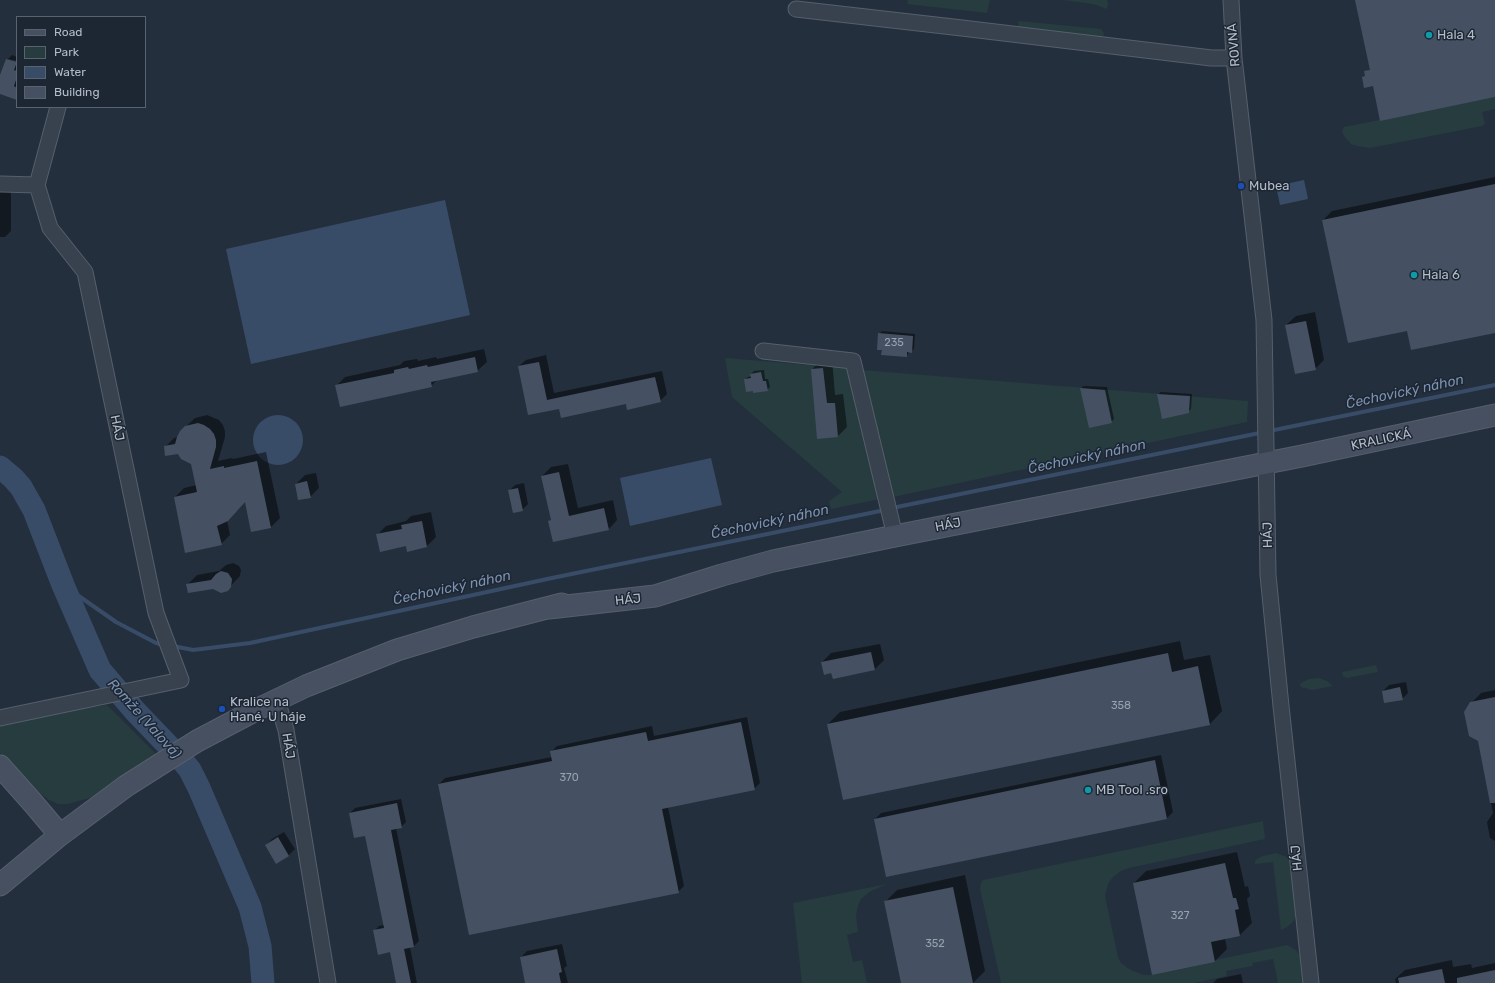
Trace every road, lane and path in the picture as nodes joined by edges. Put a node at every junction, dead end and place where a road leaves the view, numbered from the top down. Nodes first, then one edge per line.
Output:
1 (1231, 0) edge
2 (796, 9) dead end
3 (1234, 58) junction
4 (58, 108) edge
5 (0, 184) edge
6 (37, 185) junction
7 (763, 351) dead end
8 (1495, 416) edge
9 (1266, 454) junction
10 (895, 536) junction
11 (277, 700) junction
12 (0, 718) edge
13 (0, 766) edge
14 (60, 835) junction
15 (0, 885) edge
16 (328, 983) edge
17 (1311, 983) edge

1 - 3 street, ROVNÁ
2 - 3 street
3 - 9 street, ROVNÁ
4 - 6 street
5 - 6 street
6 - 12 street, HÁJ
7 - 10 street
8 - 9 main road, KRALICKÁ
9 - 10 main road, HÁJ
9 - 17 street, HÁJ
10 - 11 main road, HÁJ
11 - 14 main road
11 - 16 street, HÁJ
13 - 14 main road
14 - 15 main road

